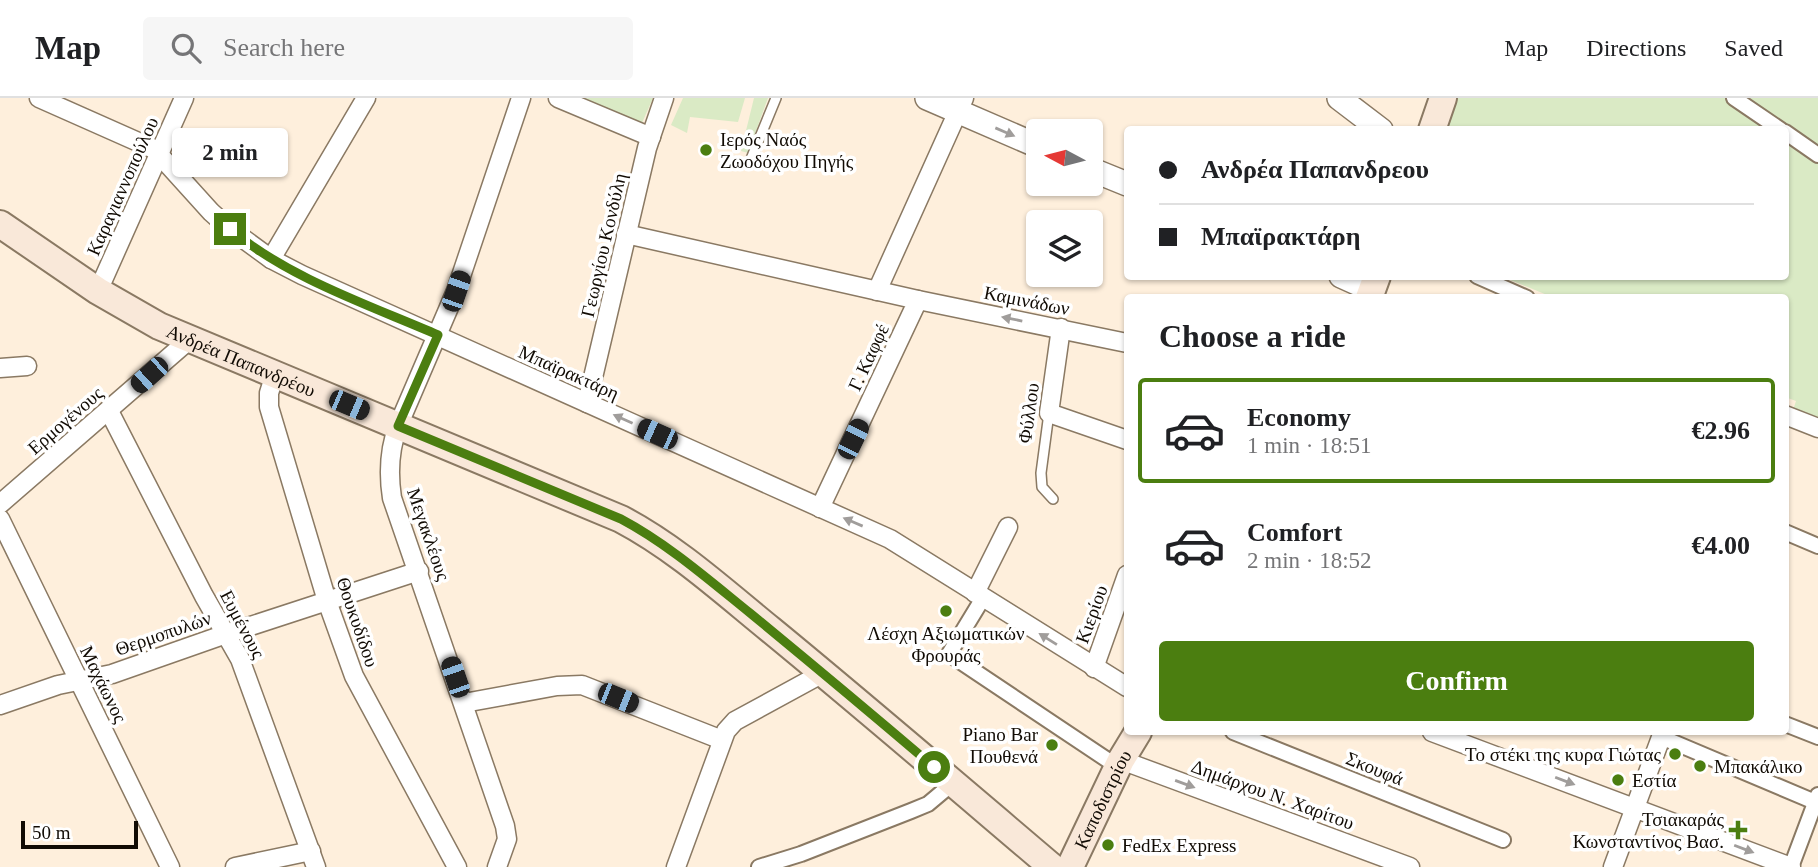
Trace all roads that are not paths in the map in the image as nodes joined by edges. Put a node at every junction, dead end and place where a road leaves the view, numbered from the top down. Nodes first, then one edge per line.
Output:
1 (39, 98) edge
2 (184, 98) edge
3 (366, 98) edge
4 (521, 98) edge
5 (558, 98) edge
6 (664, 98) edge
7 (776, 98) edge
8 (927, 98) edge
9 (1339, 98) edge
10 (1443, 98) edge
11 (1734, 98) edge
12 (961, 105) edge
13 (1376, 126) edge
14 (1433, 126) edge
15 (1775, 126) edge
16 (1789, 135) edge
17 (651, 136) junction
18 (1026, 140) edge
19 (159, 154) junction
20 (1818, 155) edge
21 (751, 159) dead end
22 (1103, 174) edge
23 (1124, 183) edge
24 (0, 224) edge
25 (626, 234) junction
26 (271, 259) junction
27 (1352, 280) edge
28 (1486, 280) edge
29 (1373, 288) edge
30 (98, 291) junction
31 (877, 291) junction
32 (1518, 294) edge
33 (918, 300) junction
34 (1060, 328) junction
35 (438, 335) junction
36 (189, 340) junction
37 (1124, 342) edge
38 (27, 366) dead end
39 (0, 368) edge
40 (275, 374) junction
41 (587, 403) junction
42 (108, 411) junction
43 (1049, 413) junction
44 (1789, 417) edge
45 (398, 426) junction
46 (1818, 428) edge
47 (1124, 438) edge
48 (1053, 499) dead end
49 (0, 504) edge
50 (820, 508) junction
51 (0, 519) edge
52 (1008, 527) dead end
53 (1789, 534) edge
54 (1818, 546) edge
55 (419, 571) junction
56 (1124, 583) edge
57 (979, 595) junction
58 (327, 601) junction
59 (226, 634) junction
60 (1094, 668) junction
61 (823, 673) junction
62 (79, 681) junction
63 (1124, 685) edge
64 (464, 703) junction
65 (0, 705) edge
66 (1789, 726) edge
67 (1136, 735) edge
68 (1240, 735) edge
69 (1440, 735) edge
70 (1662, 735) edge
71 (1664, 735) edge
72 (1818, 737) edge
73 (722, 740) junction
74 (1120, 764) junction
75 (953, 783) junction
76 (1817, 797) edge
77 (1635, 807) junction
78 (1503, 840) dead end
79 (314, 859) edge
80 (170, 867) edge
81 (235, 867) edge
82 (457, 867) edge
83 (497, 867) edge
84 (676, 867) edge
85 (759, 867) edge
86 (1052, 867) edge
87 (1070, 867) edge
88 (1410, 867) edge
89 (1613, 867) edge
90 (1791, 867) edge

1 - 19 street, Μπαϊρακτάρη
2 - 19 street, Καραγιαννοπούλου
3 - 26 street
4 - 35 street, Μεγακλέους
5 - 17 street
6 - 17 street, Γεωργίου Κονδύλη
7 - 21 lane
8 - 12 street
9 - 13 street
10 - 14 main road
11 - 15 street
12 -> 18 street
12 - 31 street
16 - 20 street
17 - 25 street, Γεωργίου Κονδύλη
19 - 26 street, Μπαϊρακτάρη
19 - 30 street, Καραγιαννοπούλου
22 - 23 street
24 - 30 main road, Ανδρέα Παπανδρέου
25 - 31 street
25 - 41 street, Γεωργίου Κονδύλη
26 - 35 street, Μπαϊρακτάρη
27 - 29 street
28 - 32 street
30 - 36 main road, Ανδρέα Παπανδρέου
31 - 33 street
34 -> 33 street, Καμινάδων
33 - 50 street, Γ. Καφφέ
34 - 37 street, Καμινάδων
34 - 43 street, Φύλλου
35 - 41 street, Μπαϊρακτάρη
35 - 45 street, Μεγακλέους
36 - 40 main road, Ανδρέα Παπανδρέου
36 - 42 street, Ερμογένους
38 - 39 street
40 - 45 main road, Ανδρέα Παπανδρέου
40 - 58 street, Θουκυδίδου
50 -> 41 street, Μπαϊρακτάρη
42 - 49 street, Ερμογένους
42 - 59 street, Ευμένους
43 - 47 street
43 - 48 lane, Φύλλου
44 - 46 street
45 - 55 street, Μεγακλέους
45 - 61 main road, Ανδρέα Παπανδρέου
57 -> 50 street, Μπαϊρακτάρη
51 - 62 street, Μαχάωνος
52 - 57 street
53 - 54 street
55 - 58 street, Θερμοπυλών
55 - 64 street, Μεγακλέους
56 - 60 street, Κιερίου
60 -> 57 street, Μπαϊρακτάρη
57 - 74 street, Δημάρχου Ν. Χαρίτου
58 - 59 street, Θερμοπυλών
58 - 82 street, Θουκυδίδου
59 - 62 street, Θερμοπυλών
59 - 79 street, Ευμένους
60 - 63 street, Μπαϊρακτάρη
61 - 73 street
61 - 75 main road, Ανδρέα Παπανδρέου
62 - 65 street, Θερμοπυλών
62 - 80 street, Μαχάωνος
64 - 73 street
64 - 83 street, Μεγακλέους
66 - 72 street
67 - 74 main road, Καποδιστρίου
68 - 78 street, Σκουφά
69 -> 77 street
70 - 77 street
71 - 76 street
73 - 84 street
74 - 87 main road, Καποδιστρίου
74 -> 88 street, Δημάρχου Ν. Χαρίτου
75 - 85 street
75 - 86 main road, Ανδρέα Παπανδρέου
76 - 90 street
77 - 89 street
77 -> 90 street
79 - 81 street

